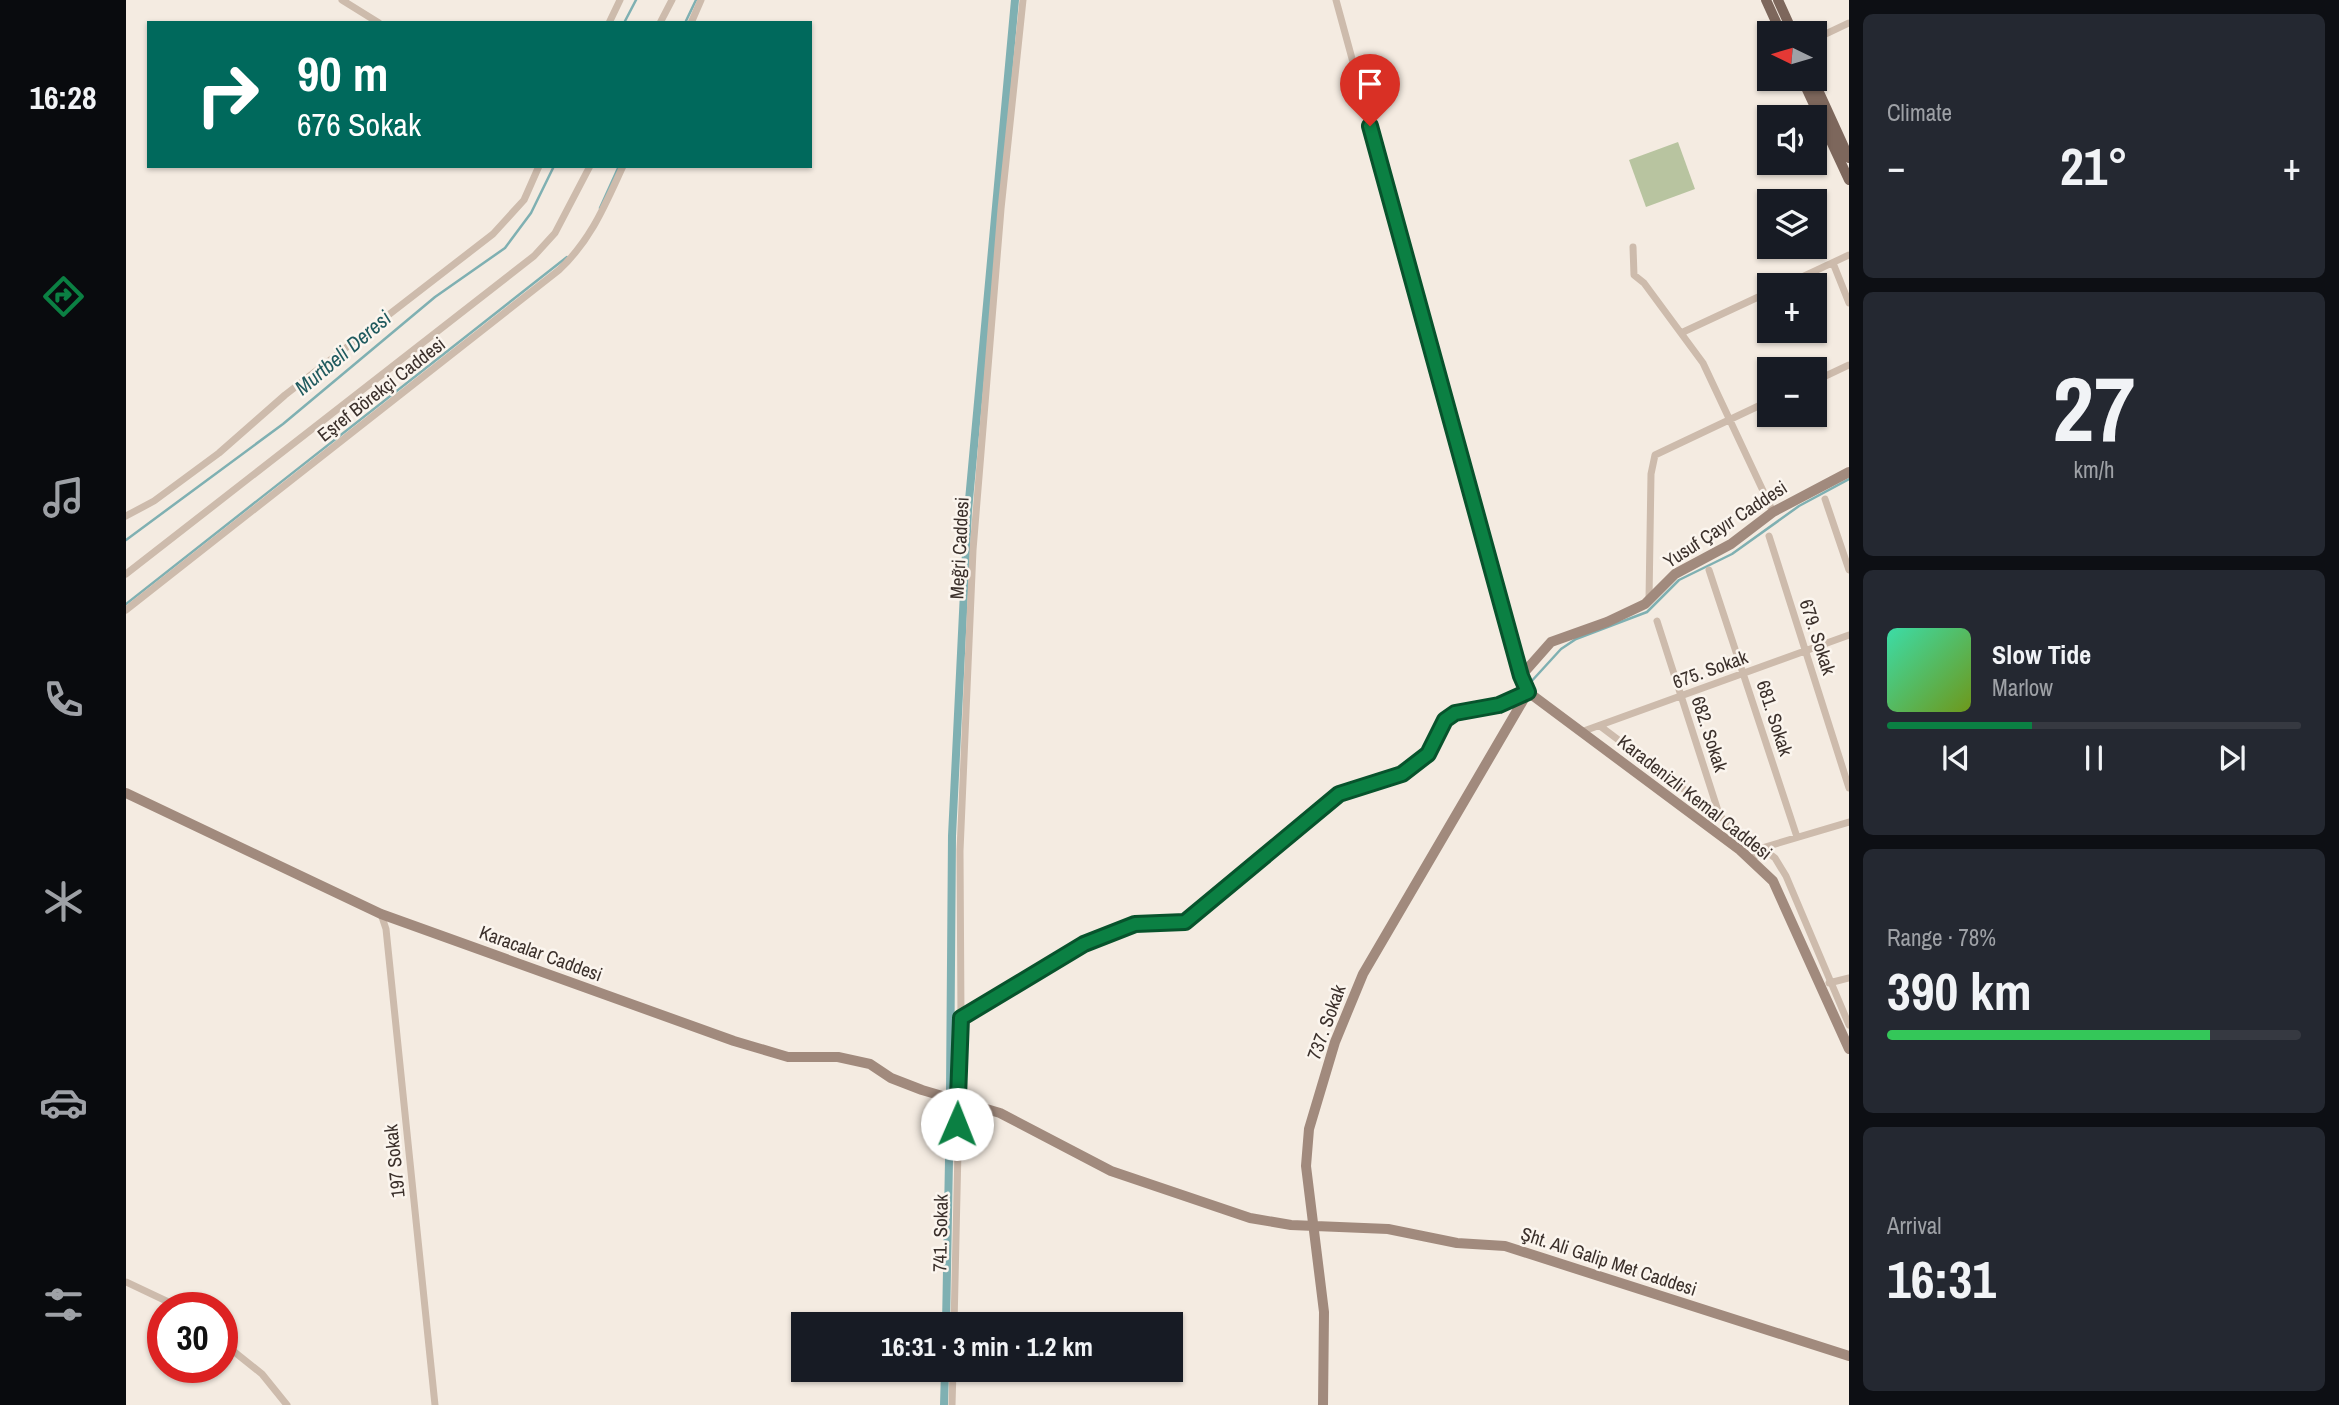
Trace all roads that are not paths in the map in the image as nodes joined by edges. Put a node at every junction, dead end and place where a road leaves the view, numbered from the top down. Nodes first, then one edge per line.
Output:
1 (342, 0) edge
2 (620, 0) edge
3 (671, 0) edge
4 (701, 0) edge
5 (1023, 0) edge
6 (1336, 0) edge
7 (1766, 0) edge
8 (1778, 0) edge
9 (376, 21) edge
10 (610, 21) edge
11 (661, 21) edge
12 (692, 21) edge
13 (1776, 21) edge
14 (1788, 21) edge
15 (1849, 23) edge
16 (1827, 33) edge
17 (1808, 91) edge
18 (1818, 91) edge
19 (1849, 158) edge
20 (538, 168) edge
21 (589, 168) edge
22 (622, 168) edge
23 (1849, 180) edge
24 (1633, 247) dead end
25 (1849, 255) edge
26 (1833, 263) junction
27 (1811, 273) edge
28 (1757, 298) edge
29 (1849, 303) edge
30 (1681, 333) junction
31 (1849, 365) edge
32 (1827, 375) edge
33 (1757, 406) edge
34 (1731, 418) junction
35 (1849, 472) edge
36 (1825, 499) dead end
37 (1773, 512) junction
38 (126, 516) edge
39 (1769, 536) dead end
40 (1709, 570) dead end
41 (1849, 570) edge
42 (126, 574) edge
43 (1650, 600) junction
44 (126, 610) edge
45 (1657, 621) dead end
46 (1849, 635) edge
47 (1805, 651) junction
48 (1744, 673) junction
49 (1525, 685) junction
50 (1681, 696) junction
51 (1600, 726) junction
52 (1581, 732) junction
53 (1849, 789) edge
54 (126, 793) edge
55 (1720, 818) junction
56 (1849, 822) edge
57 (1797, 837) junction
58 (1762, 848) junction
59 (1751, 861) junction
60 (382, 914) junction
61 (1849, 978) edge
62 (1826, 984) junction
63 (961, 1018) junction
64 (1849, 1025) edge
65 (1849, 1049) edge
66 (957, 1100) junction
67 (1315, 1226) junction
68 (126, 1282) edge
69 (147, 1292) edge
70 (954, 1312) edge
71 (238, 1355) edge
72 (1849, 1356) edge
73 (953, 1382) edge
74 (288, 1405) edge
75 (435, 1405) edge
76 (952, 1405) edge
77 (1323, 1405) edge

1 - 9 street
2 - 10 street
3 - 11 street
4 - 12 street
5 - 63 street, Meğri Caddesi
6 - 49 street
7 - 13 main road
8 - 14 main road
15 - 16 street
17 - 23 main road
18 - 19 main road
20 - 38 street
21 - 42 street
22 - 44 street, Eşref Börekçi Caddesi
24 - 30 street
25 - 26 street
26 - 27 street
26 - 29 street
28 - 30 street
30 - 34 street
31 - 32 street
33 - 34 street
34 - 37 street
34 - 43 street
35 - 37 street, Yusuf Çayır Caddesi
36 - 41 street
37 - 43 street, Yusuf Çayır Caddesi
39 - 47 street, 679. Sokak
40 - 48 street, 681. Sokak
43 - 49 street, Yusuf Çayır Caddesi
45 - 50 street, 682. Sokak
46 - 47 street, 675. Sokak
47 - 48 street, 675. Sokak
47 - 53 street, 679. Sokak
48 - 50 street, 675. Sokak
48 - 57 street, 681. Sokak
49 - 52 street, Karadenizli Kemal Caddesi
49 - 63 street
49 - 67 street, 737. Sokak
50 - 51 street, 675. Sokak
50 - 55 street, 682. Sokak
51 - 52 street, 675. Sokak
51 - 55 street
52 - 59 street, Karadenizli Kemal Caddesi
54 - 60 street, Karacalar Caddesi
55 - 58 street
56 - 57 street
57 - 58 street
58 - 59 street
58 - 62 street
59 - 62 street, Karadenizli Kemal Caddesi
60 - 66 street, Karacalar Caddesi
60 - 75 street, 197 Sokak
61 - 62 street
62 - 64 street
62 - 65 street, Karadenizli Kemal Caddesi
63 - 66 street, Meğri Caddesi
66 - 67 street, Şht. Ali Galip Met Caddesi
66 - 70 street, 741. Sokak
67 - 72 street, Şht. Ali Galip Met Caddesi
67 - 77 street, 737. Sokak
68 - 69 street
71 - 74 street
73 - 76 street

